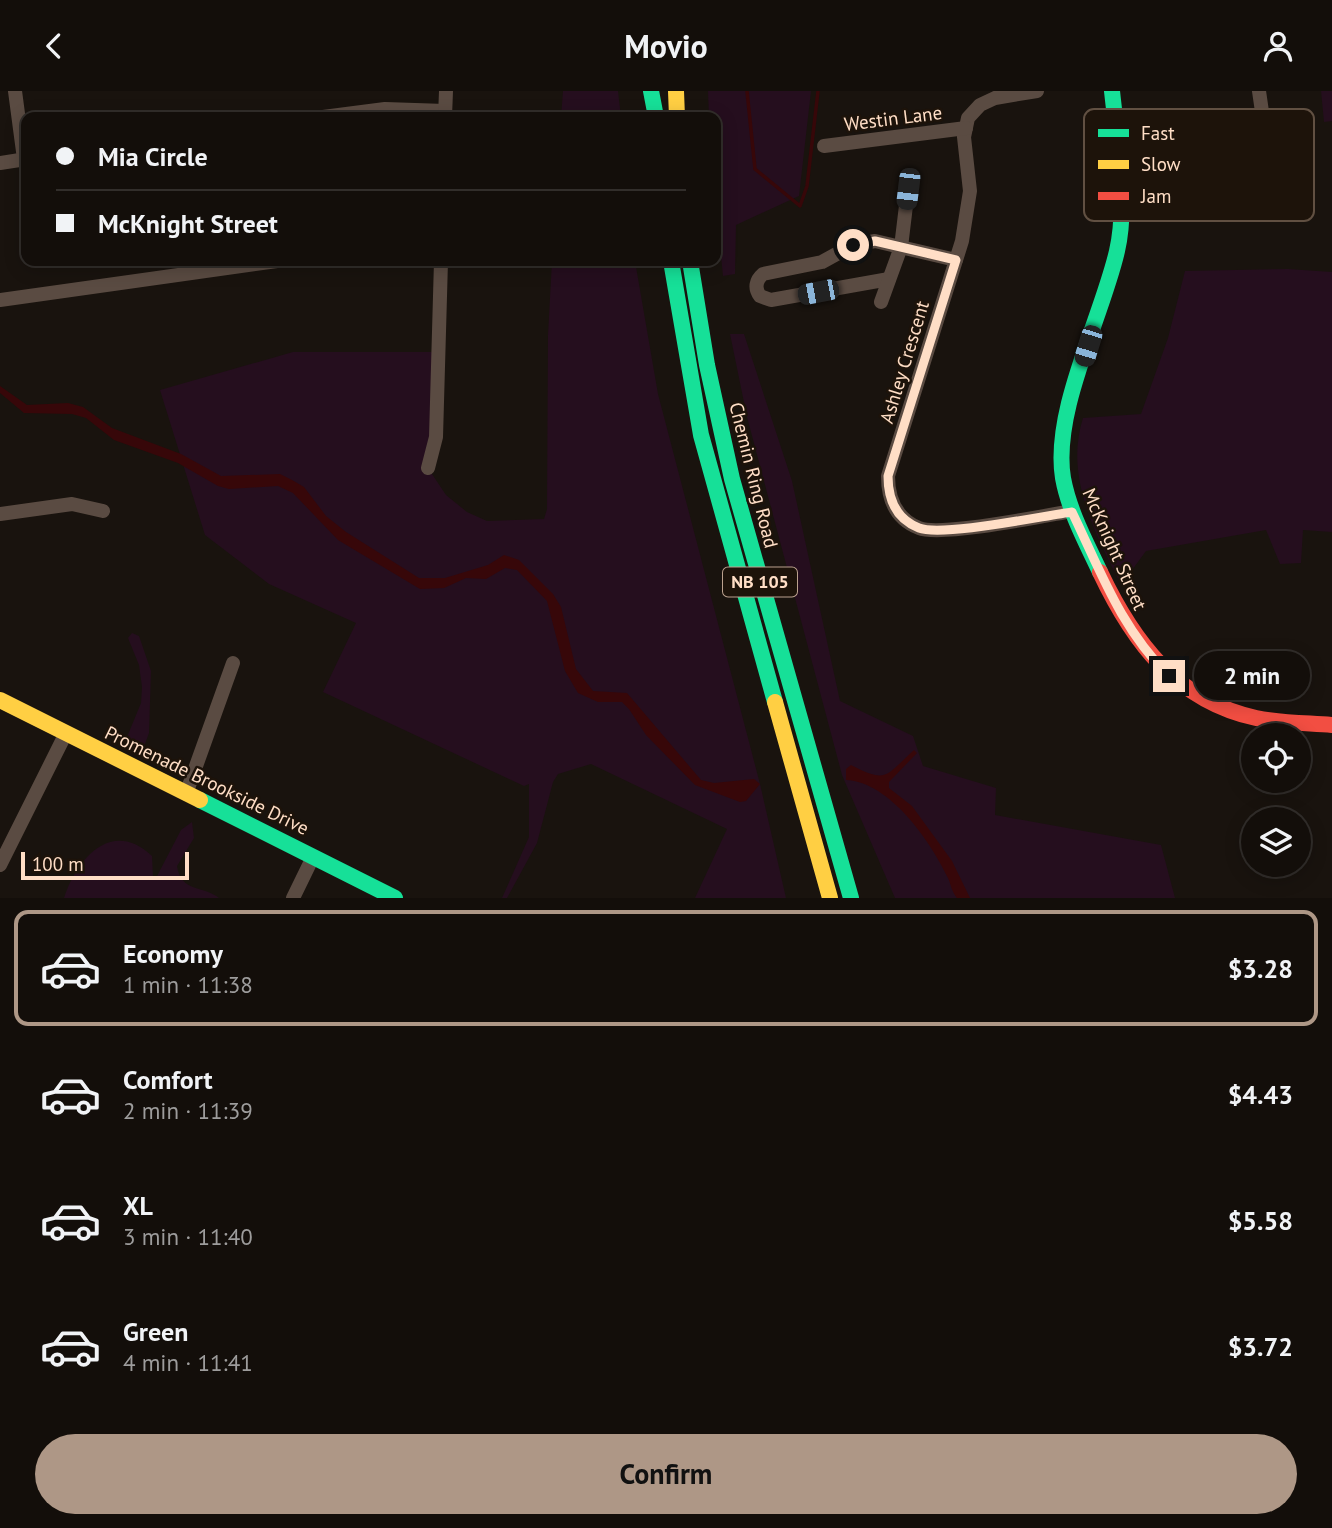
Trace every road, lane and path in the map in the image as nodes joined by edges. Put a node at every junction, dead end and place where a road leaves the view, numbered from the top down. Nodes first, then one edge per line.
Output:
1 (15, 91) edge
2 (446, 91) edge
3 (651, 91) edge
4 (657, 91) edge
5 (679, 91) edge
6 (1037, 91) edge
7 (1112, 91) edge
8 (1259, 91) edge
9 (1114, 109) edge
10 (1262, 109) edge
11 (362, 112) edge
12 (421, 112) edge
13 (445, 112) edge
14 (656, 112) edge
15 (657, 112) edge
16 (679, 112) edge
17 (966, 128) junction
18 (21, 132) edge
19 (824, 146) dead end
20 (21, 160) edge
21 (0, 163) edge
22 (908, 189) dead end
23 (1121, 221) edge
24 (901, 247) junction
25 (956, 260) junction
26 (241, 266) edge
27 (441, 266) edge
28 (672, 266) edge
29 (691, 266) edge
30 (889, 279) junction
31 (0, 300) edge
32 (881, 302) dead end
33 (428, 468) dead end
34 (103, 511) dead end
35 (1072, 512) junction
36 (0, 514) edge
37 (233, 663) dead end
38 (0, 700) edge
39 (1332, 725) edge
40 (66, 733) junction
41 (186, 794) junction
42 (313, 857) junction
43 (0, 866) edge
44 (293, 898) edge
45 (396, 898) edge
46 (830, 898) edge
47 (851, 898) edge

1 - 18 street
2 - 13 street
3 - 14 main road
4 - 15 main road
5 - 16 main road
6 - 17 street
7 - 9 main road, McKnight Street
8 - 10 street
11 - 12 street
17 - 19 street, Westin Lane
17 - 25 street, Ashley Crescent
20 - 21 street
22 - 24 street
23 - 35 main road, McKnight Street
24 - 25 street
24 - 30 street
24 - 30 street
25 - 35 street, Ashley Crescent
26 - 31 street
27 - 33 street
28 - 46 main road, Chemin Ring Road / NB 105
29 - 47 main road, Chemin Ring Road / NB 105
30 - 32 street
34 - 36 street
35 - 39 main road, McKnight Street
37 - 41 street
38 - 40 main road, Promenade Brookside Drive
40 - 41 main road, Promenade Brookside Drive
40 - 43 street
41 - 42 main road, Promenade Brookside Drive
42 - 44 street
42 - 45 main road, Promenade Brookside Drive

